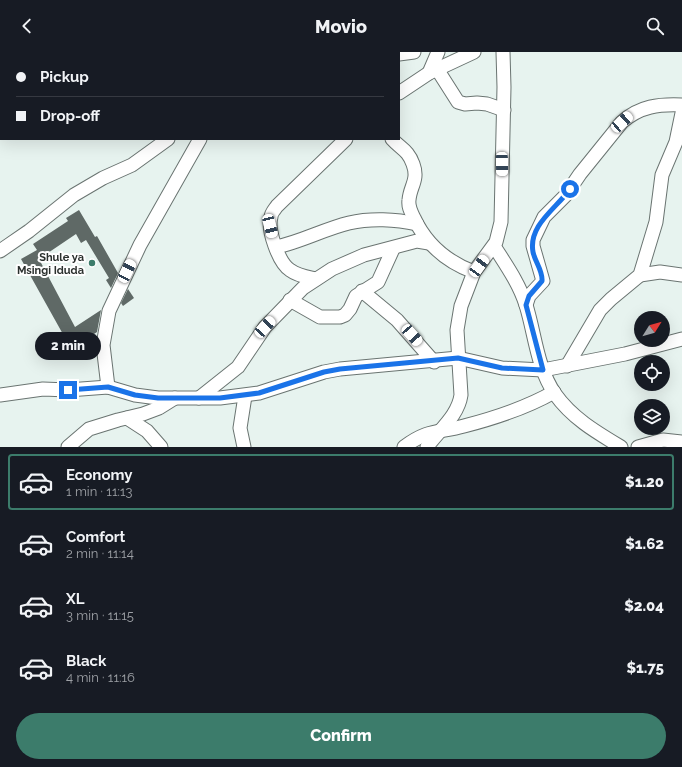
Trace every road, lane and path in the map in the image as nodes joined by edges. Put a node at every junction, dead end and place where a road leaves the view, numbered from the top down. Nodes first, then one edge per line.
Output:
1 (414, 52) edge
2 (474, 52) edge
3 (503, 52) edge
4 (435, 53) edge
5 (400, 54) edge
6 (433, 71) junction
7 (400, 92) edge
8 (682, 105) edge
9 (504, 110) junction
10 (682, 113) edge
11 (167, 140) edge
12 (199, 140) edge
13 (345, 140) edge
14 (393, 140) edge
15 (417, 224) junction
16 (429, 243) junction
17 (494, 246) junction
18 (276, 247) junction
19 (394, 248) junction
20 (0, 251) edge
21 (474, 272) junction
22 (640, 275) junction
23 (682, 275) edge
24 (316, 279) junction
25 (362, 291) junction
26 (290, 300) junction
27 (526, 305) junction
28 (682, 339) edge
29 (458, 358) junction
30 (434, 362) junction
31 (567, 366) junction
32 (543, 370) junction
33 (108, 387) junction
34 (554, 392) junction
35 (0, 395) edge
36 (245, 396) junction
37 (177, 397) junction
38 (199, 398) junction
39 (127, 418) junction
40 (439, 430) junction
41 (682, 442) edge
42 (68, 447) edge
43 (161, 447) edge
44 (244, 447) edge
45 (404, 447) edge
46 (428, 447) edge
47 (621, 447) edge
48 (638, 447) edge

1 - 5 street
2 - 6 street
3 - 9 street
4 - 6 street
6 - 7 street
6 - 9 street
8 - 27 street
9 - 17 street
10 - 22 street
11 - 20 street
12 - 33 street
13 - 18 street
14 - 15 street
15 - 16 street
15 - 18 street
16 - 19 street
16 - 21 street
17 - 21 street
17 - 27 street
18 - 24 street
19 - 24 street
19 - 25 street
21 - 29 street
22 - 23 street
22 - 31 street
24 - 26 street
25 - 26 street
25 - 30 street
26 - 38 street
27 - 32 street
28 - 31 street
29 - 30 street
29 - 32 street
29 - 40 street
30 - 36 street
31 - 32 street
32 - 34 street
33 - 35 street
33 - 37 street
34 - 40 street
34 - 47 street
36 - 38 street
36 - 44 street
37 - 38 street
37 - 39 street
39 - 42 street
39 - 43 street
40 - 45 street
40 - 46 street
41 - 48 street

